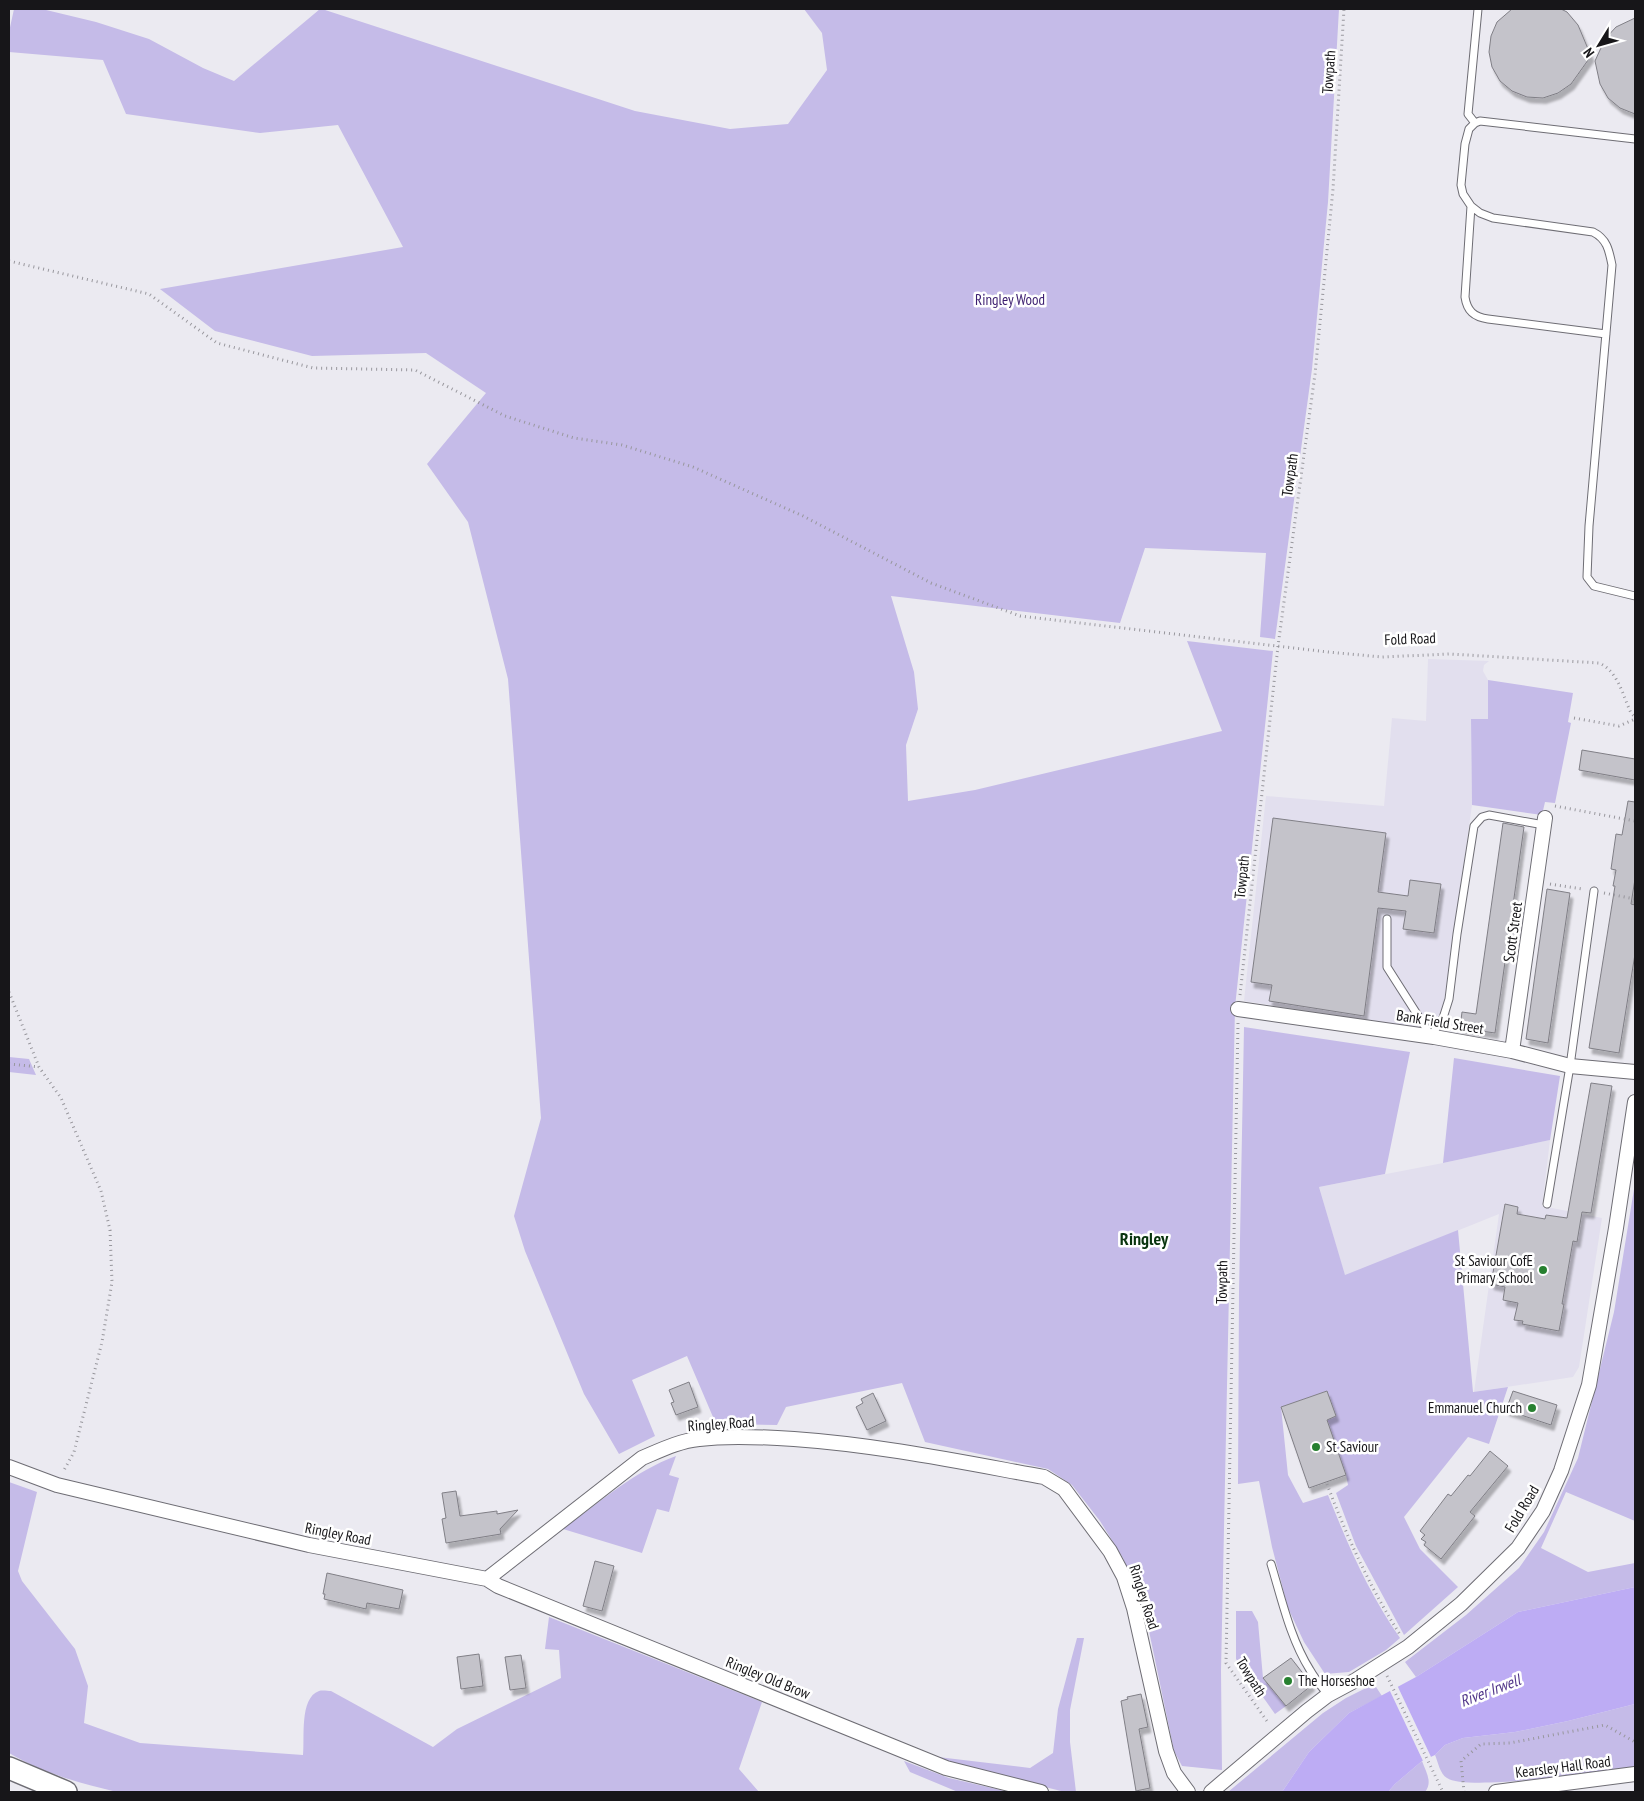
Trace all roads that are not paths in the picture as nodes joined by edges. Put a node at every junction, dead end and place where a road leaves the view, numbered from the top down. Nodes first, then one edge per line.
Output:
1 (1478, 9) edge
2 (1475, 123) junction
3 (1635, 139) edge
4 (1471, 206) junction
5 (1606, 334) junction
6 (1635, 596) edge
7 (1545, 822) joint
8 (1594, 891) dead end
9 (1387, 919) dead end
10 (1238, 1010) road end
11 (1431, 1036) junction
12 (1512, 1051) junction
13 (1570, 1066) junction
14 (1635, 1072) edge
15 (1635, 1102) edge
16 (1547, 1204) dead end
17 (9, 1467) edge
18 (1271, 1564) dead end
19 (487, 1579) junction
20 (1328, 1695) junction
21 (9, 1768) edge
22 (1635, 1774) edge
23 (66, 1792) edge
24 (1041, 1792) edge
25 (1186, 1792) edge
26 (1211, 1792) edge
27 (1502, 1792) edge

1 - 2 lane
2 - 3 lane
2 - 4 lane
4 - 5 lane
4 - 5 lane
5 - 6 lane
7 - 11 lane
7 - 12 street, Scott Street
8 - 13 lane
9 - 11 lane
10 - 11 street, Bank Field Street
11 - 12 street, Bank Field Street
12 - 13 street, Bank Field Street
13 - 14 street, Bank Field Street
13 - 16 lane
15 - 20 street, Fold Road
17 - 19 street, Ringley Road
18 - 20 lane
19 - 24 street, Ringley Old Brow
19 - 25 street, Ringley Road
20 - 26 street, Fold Road
21 - 23 main road
22 - 27 street, Kearsley Hall Road

